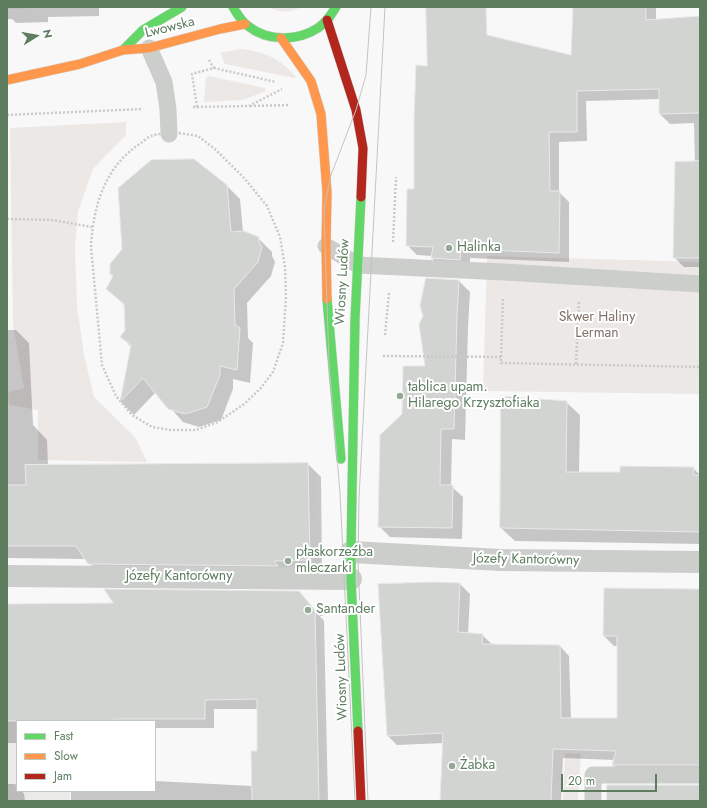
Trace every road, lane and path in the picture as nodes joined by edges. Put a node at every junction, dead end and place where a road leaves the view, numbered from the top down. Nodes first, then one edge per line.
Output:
1 (182, 7) edge
2 (233, 7) edge
3 (336, 7) edge
4 (327, 20) junction
5 (245, 24) junction
6 (281, 38) junction
7 (149, 48) junction
8 (123, 50) junction
9 (7, 80) edge
10 (283, 83) dead end
11 (284, 88) dead end
12 (296, 105) dead end
13 (249, 106) junction
14 (197, 107) junction
15 (168, 109) junction
16 (7, 115) edge
17 (169, 134) junction
18 (396, 177) dead end
19 (7, 219) edge
20 (92, 227) junction
21 (326, 246) junction
22 (358, 265) junction
23 (391, 266) junction
24 (504, 272) junction
25 (580, 277) junction
26 (700, 284) edge
27 (382, 356) dead end
28 (501, 357) junction
29 (576, 364) junction
30 (700, 367) edge
31 (342, 466) dead end
32 (319, 473) dead end
33 (343, 482) dead end
34 (351, 552) junction
35 (700, 562) edge
36 (7, 576) edge
37 (321, 578) junction
38 (351, 579) junction
39 (700, 775) edge
40 (326, 801) edge
41 (361, 801) edge
42 (593, 801) edge

1 - 8 street, Lwowska
2 - 5 street
3 - 4 street
4 - 6 street
4 - 22 street, Wiosny Ludów
5 - 6 street
5 - 7 street, Lwowska
6 - 21 street, Wiosny Ludów
7 - 8 street, Lwowska
7 - 15 lane
8 - 9 street, Lwowska
10 - 14 path
11 - 13 path
12 - 13 path
13 - 14 path
14 - 15 path
15 - 16 path
15 - 17 lane
17 - 20 path
17 - 20 path
18 - 23 path
19 - 20 path
21 - 22 lane
21 - 31 street, Wiosny Ludów
22 - 23 lane
22 - 34 street, Wiosny Ludów
23 - 24 lane
24 - 25 lane
24 - 28 path
25 - 26 lane
25 - 29 path
27 - 28 path
28 - 29 path
29 - 30 path
32 - 37 path
33 - 34 street, Wiosny Ludów
34 - 35 street, Józefy Kantorówny
34 - 38 street, Wiosny Ludów
36 - 37 street, Józefy Kantorówny
37 - 38 street, Józefy Kantorówny
37 - 40 path
38 - 41 street, Wiosny Ludów
39 - 42 lane

